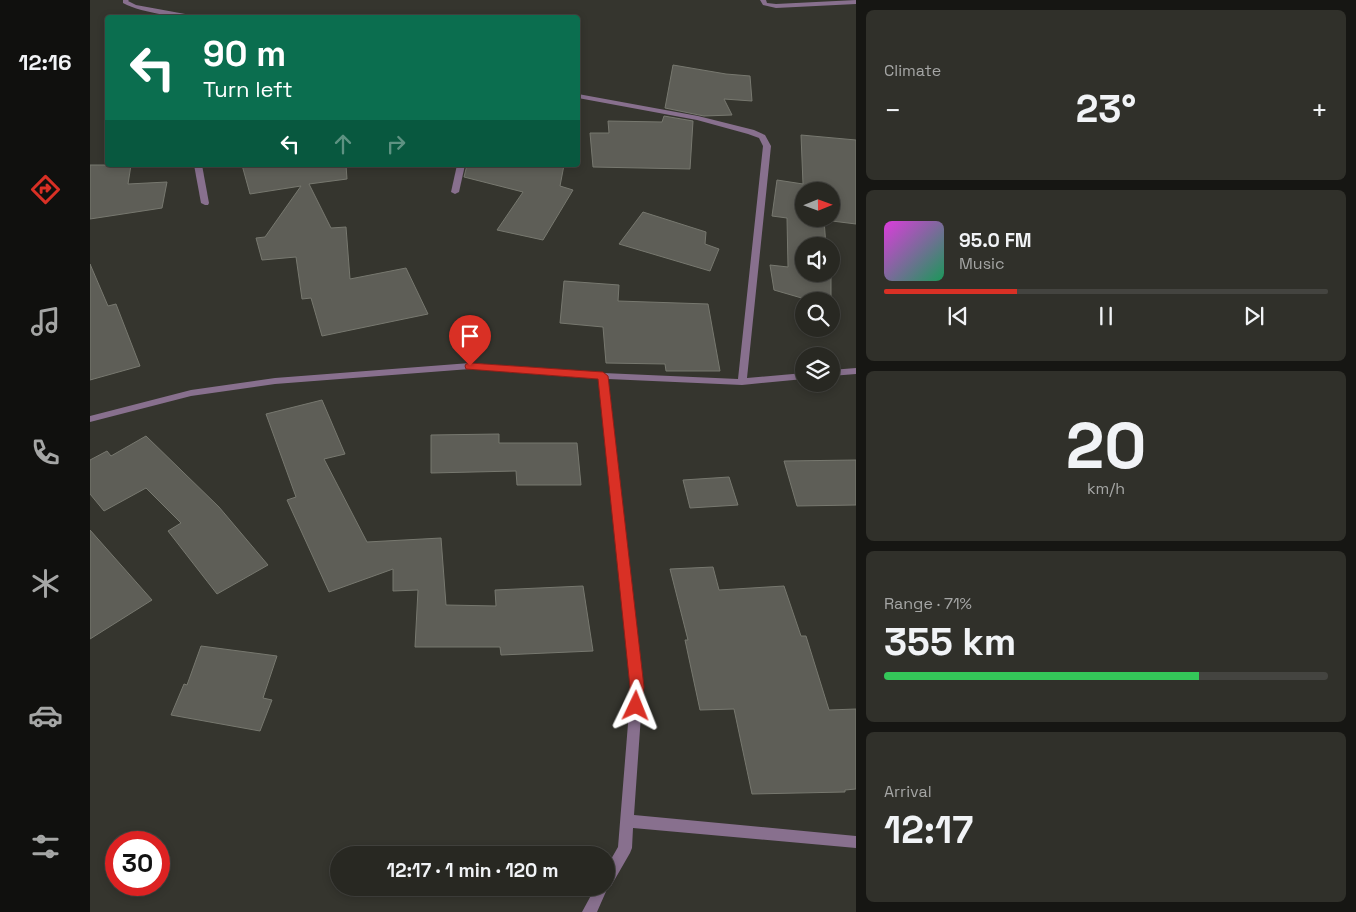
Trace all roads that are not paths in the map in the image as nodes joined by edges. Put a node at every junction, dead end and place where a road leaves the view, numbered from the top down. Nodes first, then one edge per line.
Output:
1 (126, 0) edge
2 (763, 0) edge
3 (856, 2) edge
4 (185, 15) edge
5 (580, 96) edge
6 (198, 167) edge
7 (461, 167) edge
8 (455, 192) dead end
9 (206, 203) dead end
10 (856, 371) edge
11 (840, 372) edge
12 (603, 376) junction
13 (795, 377) edge
14 (742, 382) junction
15 (90, 418) edge
16 (627, 820) junction
17 (856, 842) edge
18 (615, 865) edge
19 (598, 896) edge
20 (589, 912) edge

1 - 4 street
2 - 3 street
5 - 14 street
6 - 9 street
7 - 8 street
10 - 11 street
12 - 14 street
12 - 15 street
12 - 16 street
13 - 14 street
16 - 17 street
16 - 18 street
19 - 20 street

